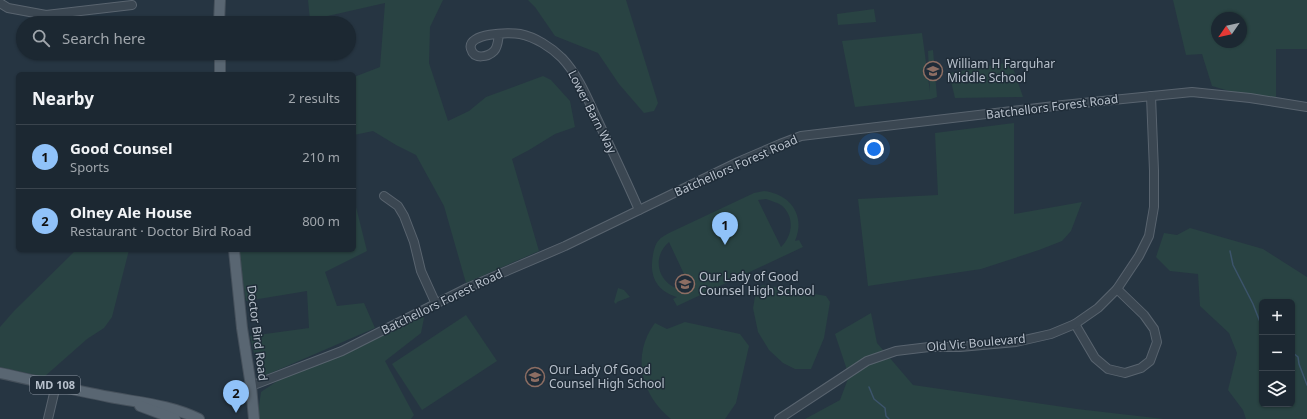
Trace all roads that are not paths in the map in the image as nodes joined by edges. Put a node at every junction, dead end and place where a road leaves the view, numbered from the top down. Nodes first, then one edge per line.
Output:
1 (220, 0) edge
2 (0, 3) edge
3 (132, 6) dead end
4 (219, 16) edge
5 (499, 34) dead end
6 (220, 60) edge
7 (220, 72) edge
8 (1151, 96) junction
9 (1307, 107) edge
10 (384, 196) dead end
11 (639, 210) junction
12 (234, 252) edge
13 (1117, 289) junction
14 (436, 304) junction
15 (1076, 324) junction
16 (0, 373) edge
17 (56, 385) junction
18 (251, 386) junction
19 (109, 397) junction
20 (48, 419) edge
21 (176, 419) edge
22 (199, 419) edge
23 (254, 419) edge
24 (779, 419) edge

1 - 4 main road
2 - 3 street
5 - 11 street, Lower Barn Way
6 - 7 main road
8 - 9 street, Batchellors Forest Road
8 - 11 street, Batchellors Forest Road
8 - 13 street, Old Vic Boulevard
10 - 14 street
11 - 14 street, Batchellors Forest Road
12 - 18 main road, Doctor Bird Road
13 - 15 street, Old Vic Boulevard
13 - 15 street
14 - 18 street, Batchellors Forest Road
15 - 24 street, Old Vic Boulevard
16 - 17 main road, MD 108
17 - 19 main road, MD 108
17 - 20 street
18 - 23 main road, Doctor Bird Road
19 - 21 main road, MD 108
19 - 22 main road, MD 108

